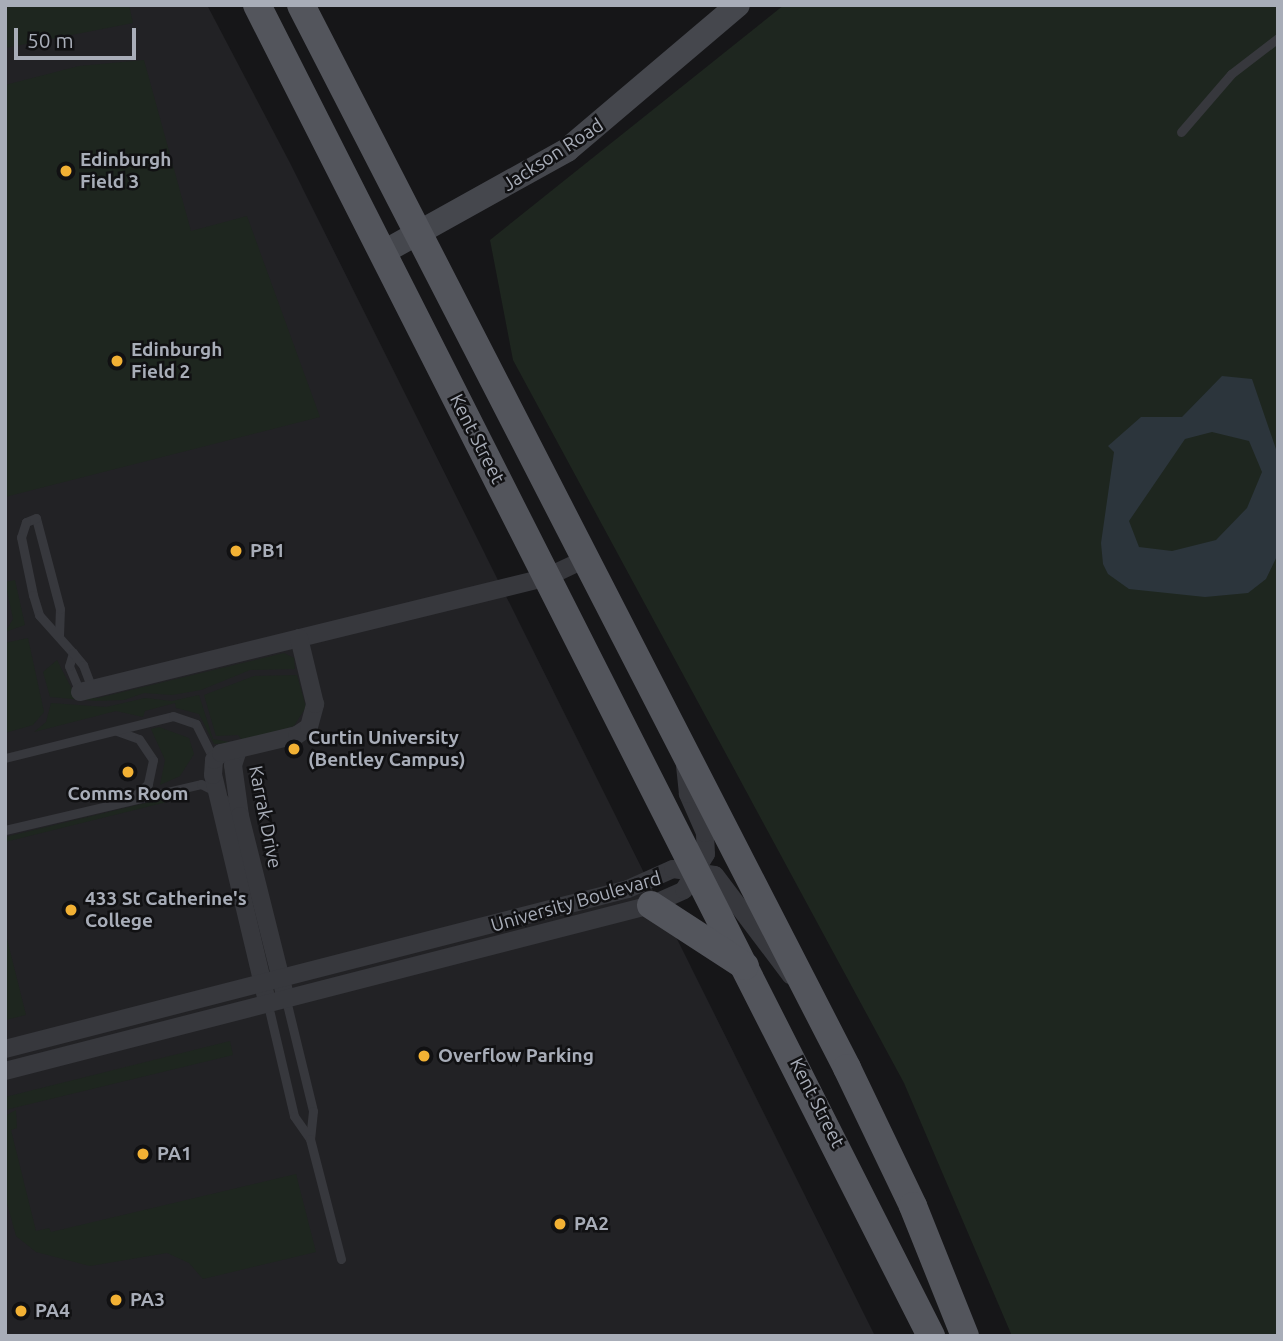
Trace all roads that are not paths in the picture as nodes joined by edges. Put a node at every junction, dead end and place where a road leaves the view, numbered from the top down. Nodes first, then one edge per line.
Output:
1 (257, 5) edge
2 (301, 5) edge
3 (738, 5) edge
4 (1278, 38) edge
5 (1181, 132) dead end
6 (418, 235) junction
7 (382, 253) junction
8 (585, 559) junction
9 (547, 577) junction
10 (58, 636) junction
11 (299, 638) junction
12 (73, 653) junction
13 (86, 691) junction
14 (114, 730) junction
15 (238, 750) junction
16 (682, 750) junction
17 (5, 758) edge
18 (214, 760) junction
19 (217, 792) junction
20 (129, 799) junction
21 (240, 816) junction
22 (5, 830) edge
23 (699, 872) junction
24 (651, 905) junction
25 (747, 967) junction
26 (272, 983) junction
27 (810, 997) junction
28 (286, 1000) junction
29 (268, 1005) junction
30 (5, 1049) edge
31 (5, 1071) edge
32 (310, 1139) junction
33 (341, 1259) dead end
34 (932, 1336) edge
35 (965, 1336) edge

1 - 7 main road, Kent Street
2 - 6 main road, Kent Street
3 - 6 street, Jackson Road
4 - 5 lane
6 - 7 street, Jackson Road
6 - 8 main road, Kent Street
7 - 9 main road, Kent Street
8 - 9 street
8 - 16 main road, Kent Street
9 - 11 street
9 - 23 main road, Kent Street
10 - 10 lane
10 - 12 lane
11 - 13 street
11 - 15 street
12 - 13 lane
12 - 13 lane
14 - 17 lane
14 - 18 lane
14 - 20 lane
15 - 18 street, Karrak Drive
15 - 21 street, Karrak Drive
16 - 23 street, Kent Street
16 - 27 main road, Kent Street
18 - 19 street, Karrak Drive
19 - 20 lane
19 - 21 lane
19 - 26 street, Karrak Drive
20 - 22 lane
21 - 26 street, Karrak Drive
23 - 24 street, University Boulevard
23 - 25 main road, Kent Street
23 - 26 street, University Boulevard
23 - 27 street, Kent Street
24 - 25 main road
24 - 28 street, University Boulevard
25 - 34 main road, Kent Street
26 - 28 street
26 - 29 street
26 - 30 street, University Boulevard
27 - 35 main road, Kent Street
28 - 29 street, University Boulevard
28 - 32 lane
29 - 31 street, University Boulevard
29 - 32 lane
32 - 33 lane

